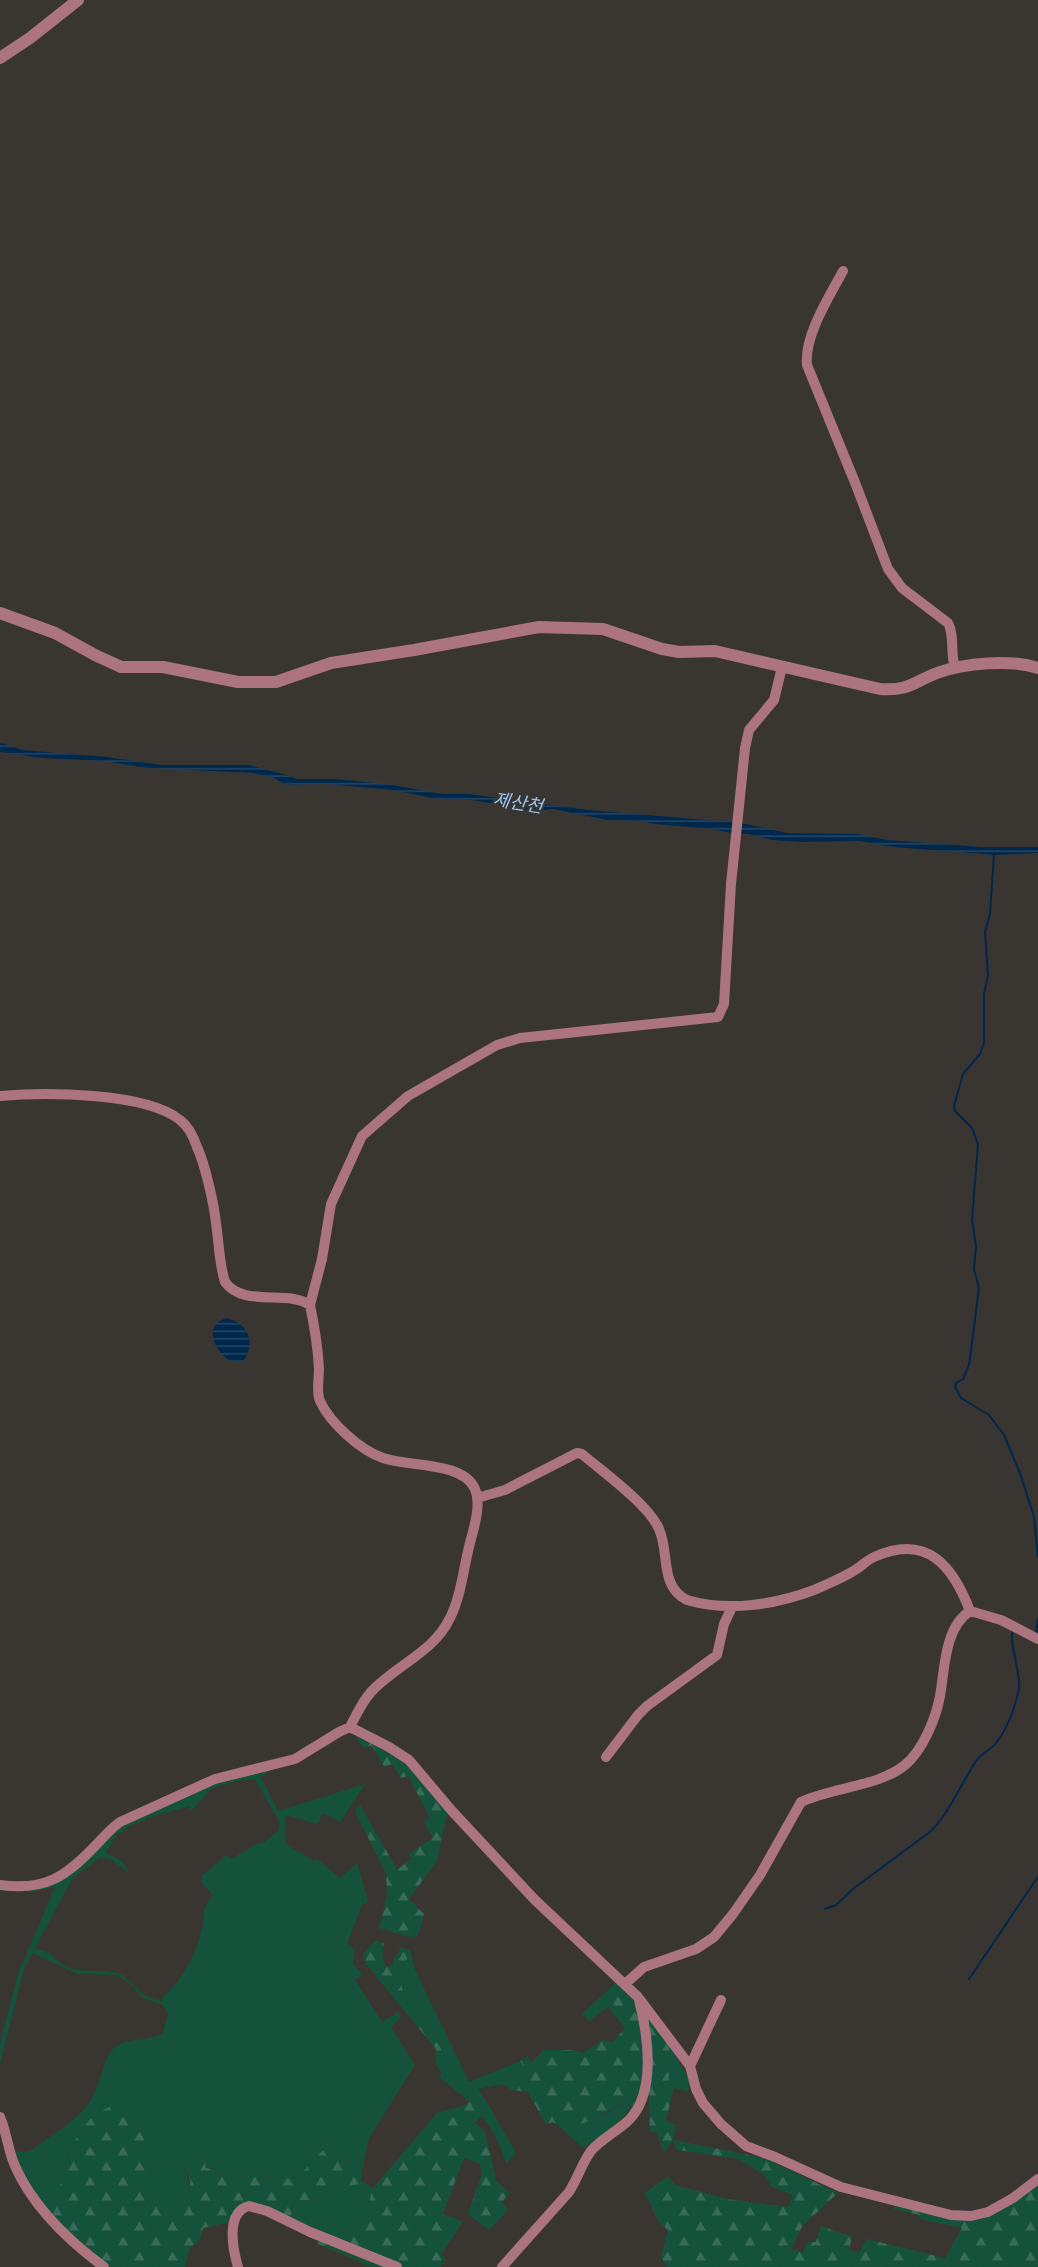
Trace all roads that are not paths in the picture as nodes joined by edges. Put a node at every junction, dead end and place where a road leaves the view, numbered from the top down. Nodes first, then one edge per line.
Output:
1 (78, 0) edge
2 (0, 58) edge
3 (843, 271) dead end
4 (0, 613) edge
5 (782, 667) junction
6 (955, 668) junction
7 (1038, 668) edge
8 (0, 1096) edge
9 (310, 1305) junction
10 (477, 1498) junction
11 (732, 1607) junction
12 (970, 1611) junction
13 (1038, 1639) edge
14 (350, 1727) junction
15 (606, 1757) dead end
16 (0, 1885) edge
17 (625, 1984) junction
18 (638, 1997) junction
19 (721, 2000) dead end
20 (690, 2066) junction
21 (0, 2117) edge
22 (1038, 2179) edge
23 (104, 2267) edge
24 (238, 2267) edge
25 (397, 2267) edge
26 (502, 2267) edge

1 - 2 street
3 - 6 street
4 - 5 street
5 - 6 street
5 - 9 street
6 - 7 street
8 - 9 street
9 - 10 street
10 - 11 street
10 - 14 street
11 - 12 street
11 - 15 street
12 - 13 street
12 - 17 street
14 - 16 street
14 - 17 street
17 - 18 street
18 - 20 street
18 - 26 street
19 - 20 street
20 - 22 street
21 - 23 street
24 - 25 street

